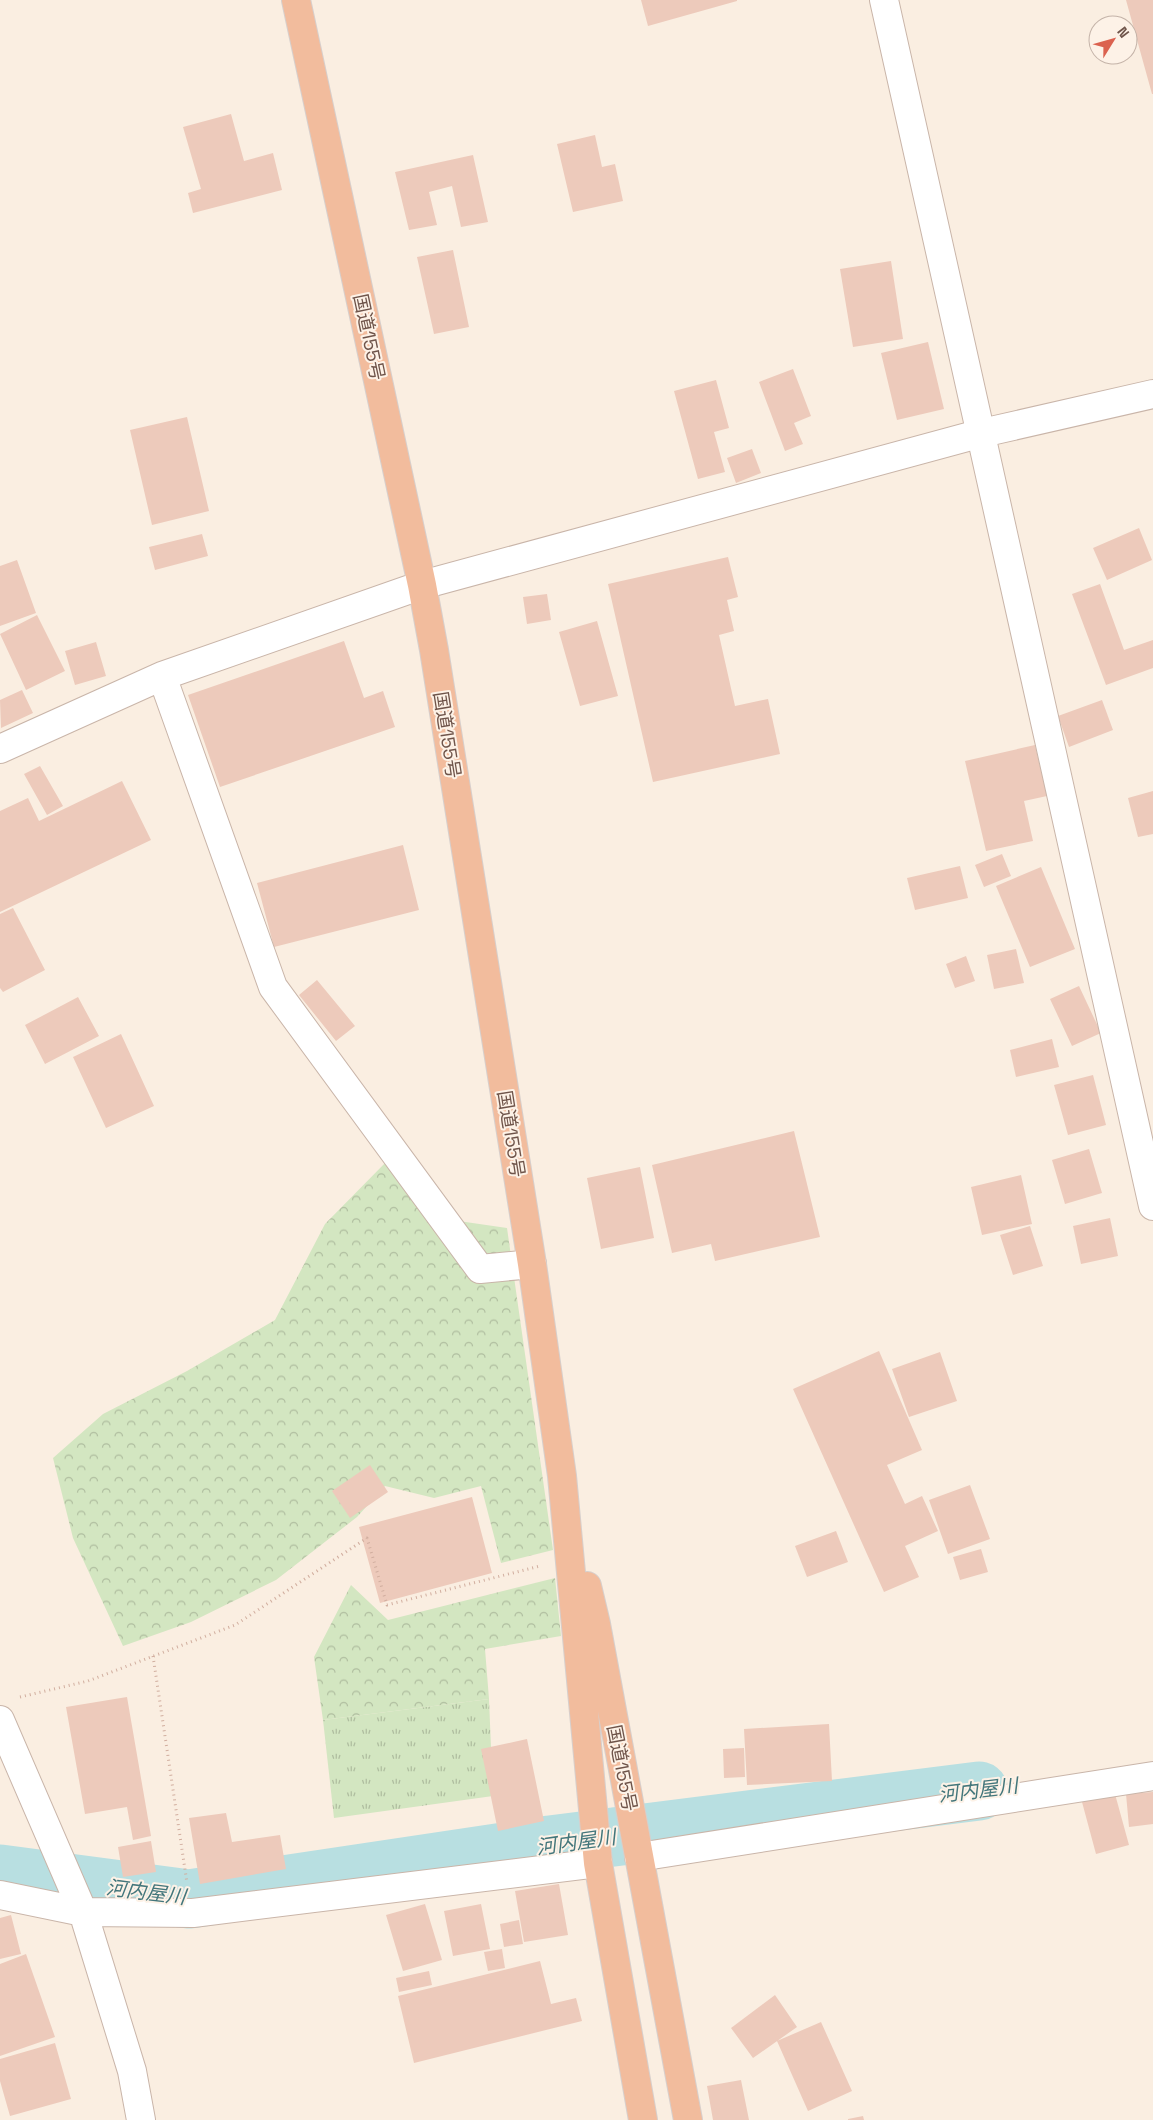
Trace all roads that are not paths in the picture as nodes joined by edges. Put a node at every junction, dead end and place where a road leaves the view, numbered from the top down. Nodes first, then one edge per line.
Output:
1 (296, 0) edge
2 (884, 0) edge
3 (1153, 394) edge
4 (982, 433) junction
5 (422, 585) junction
6 (162, 676) junction
7 (0, 750) edge
8 (1153, 1206) edge
9 (532, 1264) junction
10 (562, 1476) junction
11 (0, 1720) edge
12 (1153, 1776) edge
13 (639, 1857) junction
14 (598, 1863) junction
15 (0, 1895) edge
16 (83, 1912) junction
17 (141, 2120) edge
18 (644, 2120) edge
19 (688, 2120) edge

1 - 5 highway, 国道155号
2 - 4 street
3 - 4 street
4 - 5 street
4 - 8 street
5 - 6 street
5 - 9 highway, 国道155号
6 - 7 street
6 - 9 street
9 - 10 highway, 国道155号
10 - 13 highway, 国道155号
10 - 14 highway, 国道155号
11 - 16 street
12 - 13 street
13 - 19 highway, 国道155号
14 - 16 street
14 - 18 highway, 国道155号
15 - 16 street
16 - 17 street

